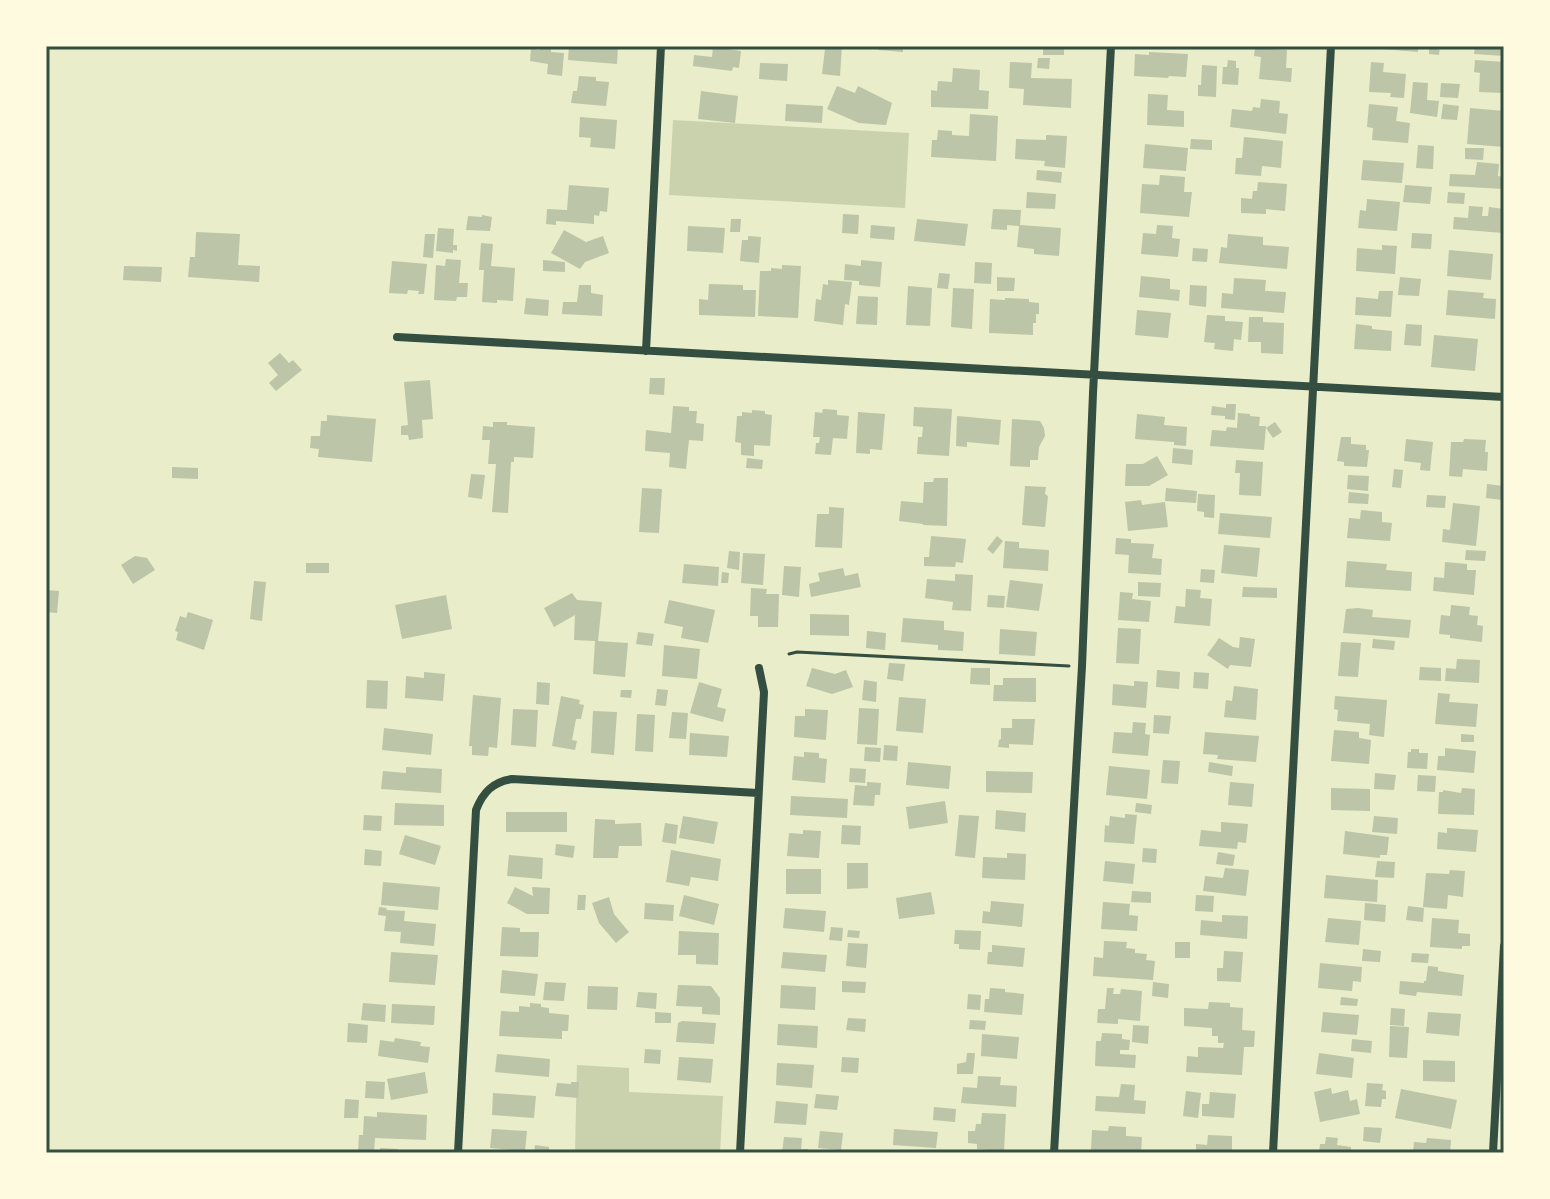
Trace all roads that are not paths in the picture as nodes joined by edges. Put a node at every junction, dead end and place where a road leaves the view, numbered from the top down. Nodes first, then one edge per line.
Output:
1 (661, 46) edge
2 (1111, 46) edge
3 (1331, 46) edge
4 (397, 337) dead end
5 (646, 351) junction
6 (1094, 374) junction
7 (1313, 386) junction
8 (1504, 397) edge
9 (759, 668) dead end
10 (758, 793) junction
11 (1504, 946) edge
12 (458, 1153) edge
13 (740, 1153) edge
14 (1054, 1153) edge
15 (1273, 1153) edge
16 (1493, 1153) edge

1 - 5 street
2 - 6 street
3 - 7 street
4 - 5 street
5 - 6 street
6 - 7 street
6 - 14 street
7 - 8 street
7 - 15 street
9 - 10 street
10 - 12 street
10 - 13 street
11 - 16 street

